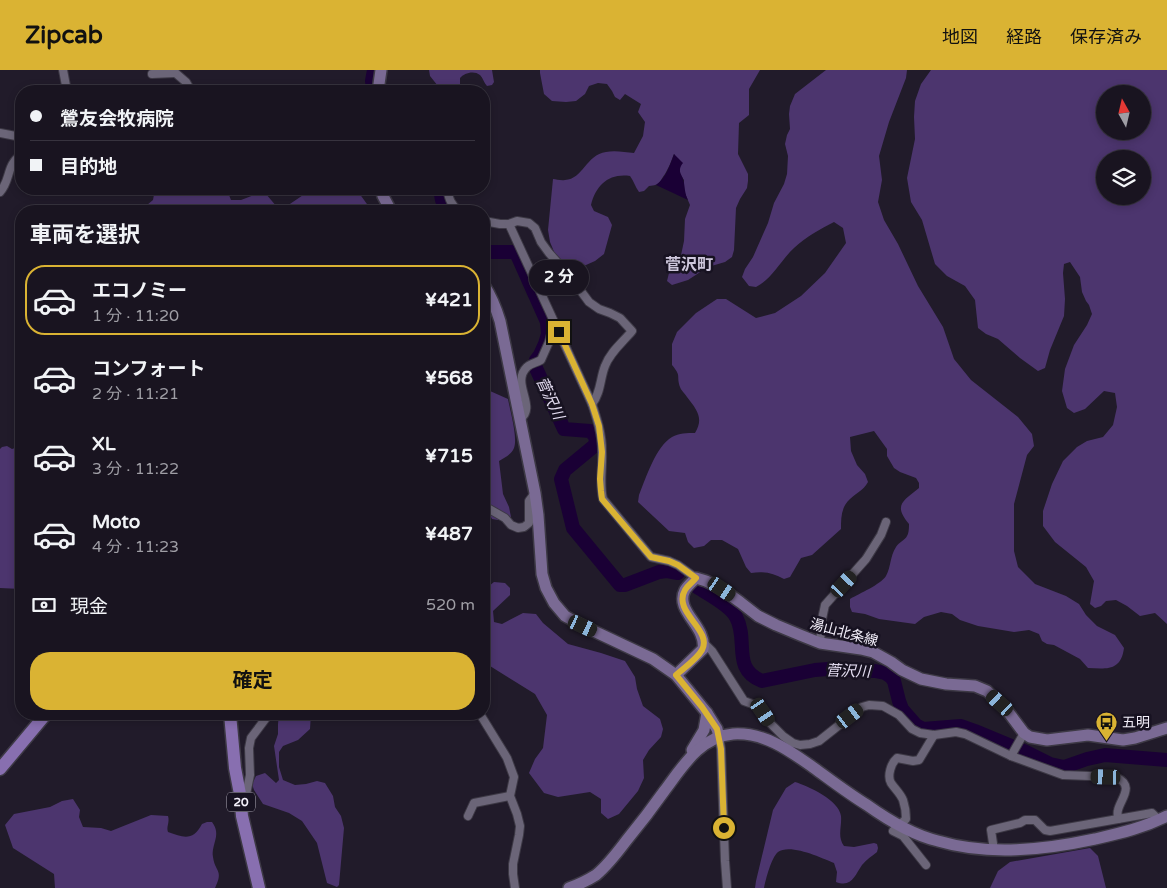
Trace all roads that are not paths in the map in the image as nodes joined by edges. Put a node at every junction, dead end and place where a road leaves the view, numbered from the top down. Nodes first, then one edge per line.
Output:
1 (63, 70) edge
2 (381, 70) edge
3 (173, 72) edge
4 (152, 74) dead end
5 (66, 85) edge
6 (188, 85) edge
7 (379, 85) edge
8 (0, 134) edge
9 (15, 137) edge
10 (15, 160) edge
11 (0, 192) edge
12 (490, 223) edge
13 (509, 224) junction
14 (490, 297) edge
15 (554, 323) junction
16 (592, 404) junction
17 (520, 419) junction
18 (535, 493) junction
19 (490, 509) edge
20 (886, 522) dead end
21 (696, 578) junction
22 (820, 643) junction
23 (704, 644) junction
24 (676, 675) junction
25 (706, 713) junction
26 (41, 720) edge
27 (231, 720) edge
28 (265, 720) edge
29 (484, 720) edge
30 (1167, 728) edge
31 (934, 735) junction
32 (719, 737) junction
33 (1021, 737) junction
34 (1012, 754) junction
35 (689, 757) junction
36 (0, 769) edge
37 (510, 796) junction
38 (242, 816) junction
39 (468, 816) dead end
40 (1163, 818) edge
41 (1118, 819) junction
42 (900, 825) junction
43 (994, 850) junction
44 (926, 865) dead end
45 (259, 888) edge
46 (515, 888) edge
47 (569, 888) edge
48 (727, 888) edge

1 - 5 street
2 - 7 main road
3 - 4 street
3 - 6 street
8 - 9 street
10 - 11 street
12 - 13 street
13 - 15 street
13 - 16 street
14 - 17 main road
15 - 16 street
15 - 17 street
16 - 21 street
17 - 18 main road
18 - 19 street
18 - 24 main road
20 - 22 street
21 - 22 main road, 湯山北条線
21 - 23 main road
22 - 33 main road, 湯山北条線
23 - 24 main road
23 - 31 street
24 - 25 main road
25 - 32 main road
25 - 35 main road
26 - 36 main road
27 - 38 main road, 20
28 - 38 street
29 - 37 street
30 - 33 main road
31 - 34 street
31 - 42 street
32 - 35 main road
32 - 42 main road
32 - 48 street
33 - 34 street
34 - 41 street
35 - 47 main road
37 - 39 street
37 - 46 street
38 - 45 main road, 20
40 - 41 street
40 - 43 main road
41 - 43 street
42 - 43 main road
42 - 44 street

